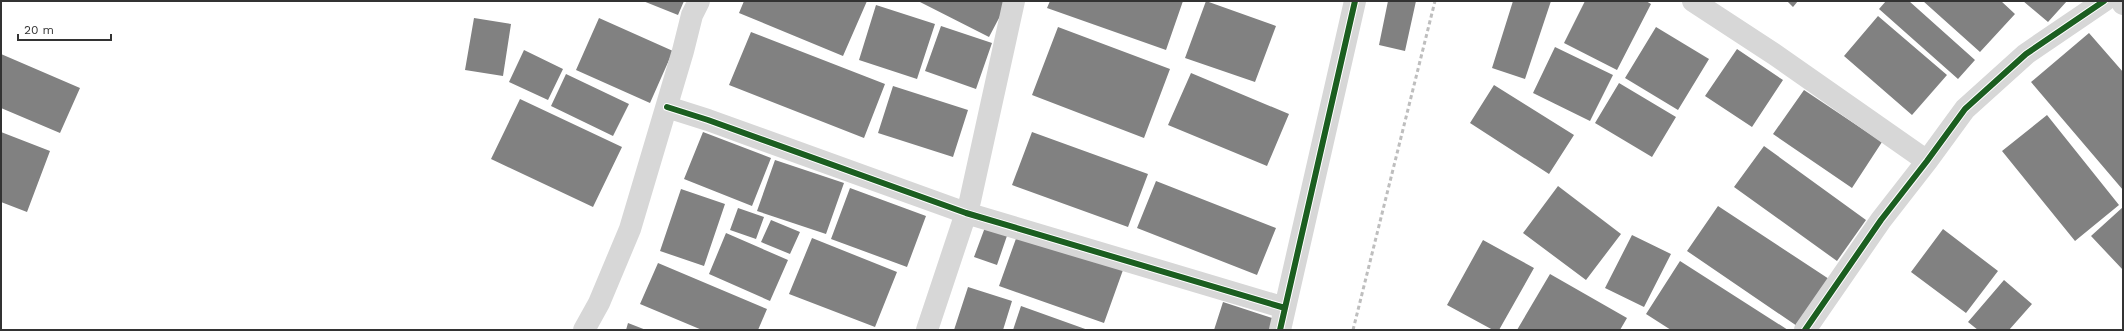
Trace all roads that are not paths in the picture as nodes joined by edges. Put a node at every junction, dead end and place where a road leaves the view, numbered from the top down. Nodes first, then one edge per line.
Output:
1 (699, 1) edge
2 (1014, 1) edge
3 (1355, 1) edge
4 (1693, 1) edge
5 (2104, 1) edge
6 (2121, 1) edge
7 (2123, 4) edge
8 (667, 107) junction
9 (1927, 162) junction
10 (966, 213) junction
11 (1286, 308) junction
12 (584, 330) edge
13 (927, 330) edge
14 (1280, 330) edge
15 (1805, 330) edge

1 - 8 street
2 - 10 street
3 - 11 street
4 - 9 street
5 - 9 street
6 - 7 street
8 - 10 street
8 - 12 street
9 - 15 street
10 - 11 street
10 - 13 street
11 - 14 street

